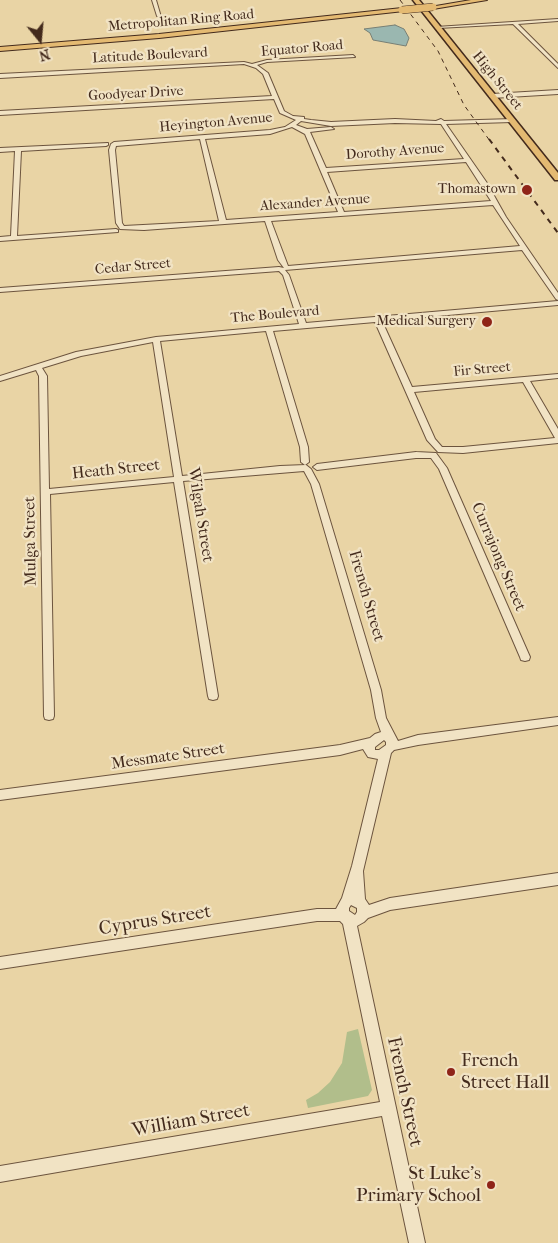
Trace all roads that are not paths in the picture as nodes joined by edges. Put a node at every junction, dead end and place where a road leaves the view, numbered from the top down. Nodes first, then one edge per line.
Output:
1 (154, 0) edge
2 (416, 0) edge
3 (452, 0) edge
4 (484, 0) edge
5 (432, 5) junction
6 (400, 9) junction
7 (159, 16) dead end
8 (558, 20) edge
9 (515, 23) junction
10 (438, 27) junction
11 (0, 44) edge
12 (0, 48) edge
13 (353, 56) dead end
14 (252, 65) junction
15 (558, 67) edge
16 (0, 76) edge
17 (558, 92) edge
18 (492, 96) junction
19 (274, 97) junction
20 (505, 112) junction
21 (0, 113) edge
22 (301, 118) junction
23 (395, 119) junction
24 (512, 120) junction
25 (427, 122) junction
26 (444, 122) junction
27 (488, 122) junction
28 (469, 123) junction
29 (291, 125) junction
30 (307, 131) junction
31 (452, 131) junction
32 (202, 137) junction
33 (111, 144) junction
34 (458, 145) junction
35 (18, 149) junction
36 (0, 150) edge
37 (468, 160) junction
38 (324, 170) junction
39 (558, 178) edge
40 (494, 202) junction
41 (342, 214) junction
42 (267, 219) junction
43 (223, 222) junction
44 (119, 228) junction
45 (14, 238) junction
46 (0, 239) edge
47 (524, 248) junction
48 (283, 267) junction
49 (0, 290) edge
50 (558, 298) edge
51 (558, 303) edge
52 (378, 319) junction
53 (303, 325) junction
54 (269, 328) junction
55 (156, 338) junction
56 (37, 366) junction
57 (558, 376) edge
58 (0, 378) edge
59 (525, 379) junction
60 (409, 390) junction
61 (558, 436) edge
62 (558, 440) edge
63 (437, 453) junction
64 (310, 465) junction
65 (180, 479) junction
66 (45, 492) junction
67 (525, 658) dead end
68 (213, 696) dead end
69 (49, 716) dead end
70 (558, 721) edge
71 (382, 745) junction
72 (0, 796) edge
73 (558, 879) edge
74 (353, 909) junction
75 (0, 963) edge
76 (388, 1108) junction
77 (0, 1174) edge
78 (417, 1243) edge

1 - 7 street
2 - 10 main road, High Street
3 - 5 highway, Metropolitan Ring Road
4 - 5 highway, Metropolitan Ring Road
5 - 6 highway, Metropolitan Ring Road, bridge
6 - 11 highway, Metropolitan Ring Road
6 - 12 highway, Metropolitan Ring Road
8 - 9 street
9 - 10 street
9 - 15 street
10 - 18 main road, High Street
13 - 14 street, Equator Road
14 - 16 street, Latitude Boulevard
14 - 19 street
17 - 18 street
18 - 20 main road, High Street
19 - 21 street, Goodyear Drive
19 - 22 street
20 - 24 main road, High Street
20 - 27 street
22 - 23 street
22 - 29 street, Heyington Avenue
23 - 25 street
23 - 26 street
24 - 27 street
24 - 39 main road, High Street
25 - 26 street
25 - 30 street
26 - 28 street
26 - 31 street
26 - 34 street
27 - 28 street
28 - 31 street
29 - 30 street
29 - 32 street, Heyington Avenue
30 - 38 street
31 - 34 street
32 - 33 street, Heyington Avenue
32 - 43 street
33 - 35 street, Heyington Avenue
33 - 44 street
34 - 37 street
35 - 36 street, Heyington Avenue
35 - 45 street
37 - 38 street, Dorothy Avenue
37 - 40 street
38 - 41 street
40 - 41 street, Alexander Avenue
40 - 47 street
41 - 42 street, Alexander Avenue
42 - 43 street, Alexander Avenue
42 - 48 street
43 - 44 street, Alexander Avenue
44 - 45 street, Alexander Avenue
45 - 46 street, Alexander Avenue
47 - 48 street, Cedar Street
47 - 50 street
48 - 49 street, Cedar Street
48 - 53 street
51 - 52 street, The Boulevard
52 - 53 street, The Boulevard
52 - 60 street
53 - 54 street, The Boulevard
54 - 55 street, The Boulevard
54 - 64 street, French Street
55 - 56 street, The Boulevard
55 - 65 street, Wilgah Street
56 - 58 street, The Boulevard
56 - 66 street, Mulga Street
57 - 59 street, Fir Street
59 - 60 street, Fir Street
59 - 61 street
60 - 63 street
62 - 63 street, Heath Street
63 - 64 street, Heath Street
63 - 67 street, Currajong Street
64 - 65 street, Heath Street
64 - 71 street, French Street
65 - 66 street, Heath Street
65 - 68 street, Wilgah Street
66 - 69 street, Mulga Street
70 - 71 street, Messmate Street
71 - 72 street, Messmate Street
71 - 74 street, French Street
73 - 74 street, Cyprus Street
74 - 75 street, Cyprus Street
74 - 76 street, French Street
76 - 77 street, William Street
76 - 78 street, French Street

